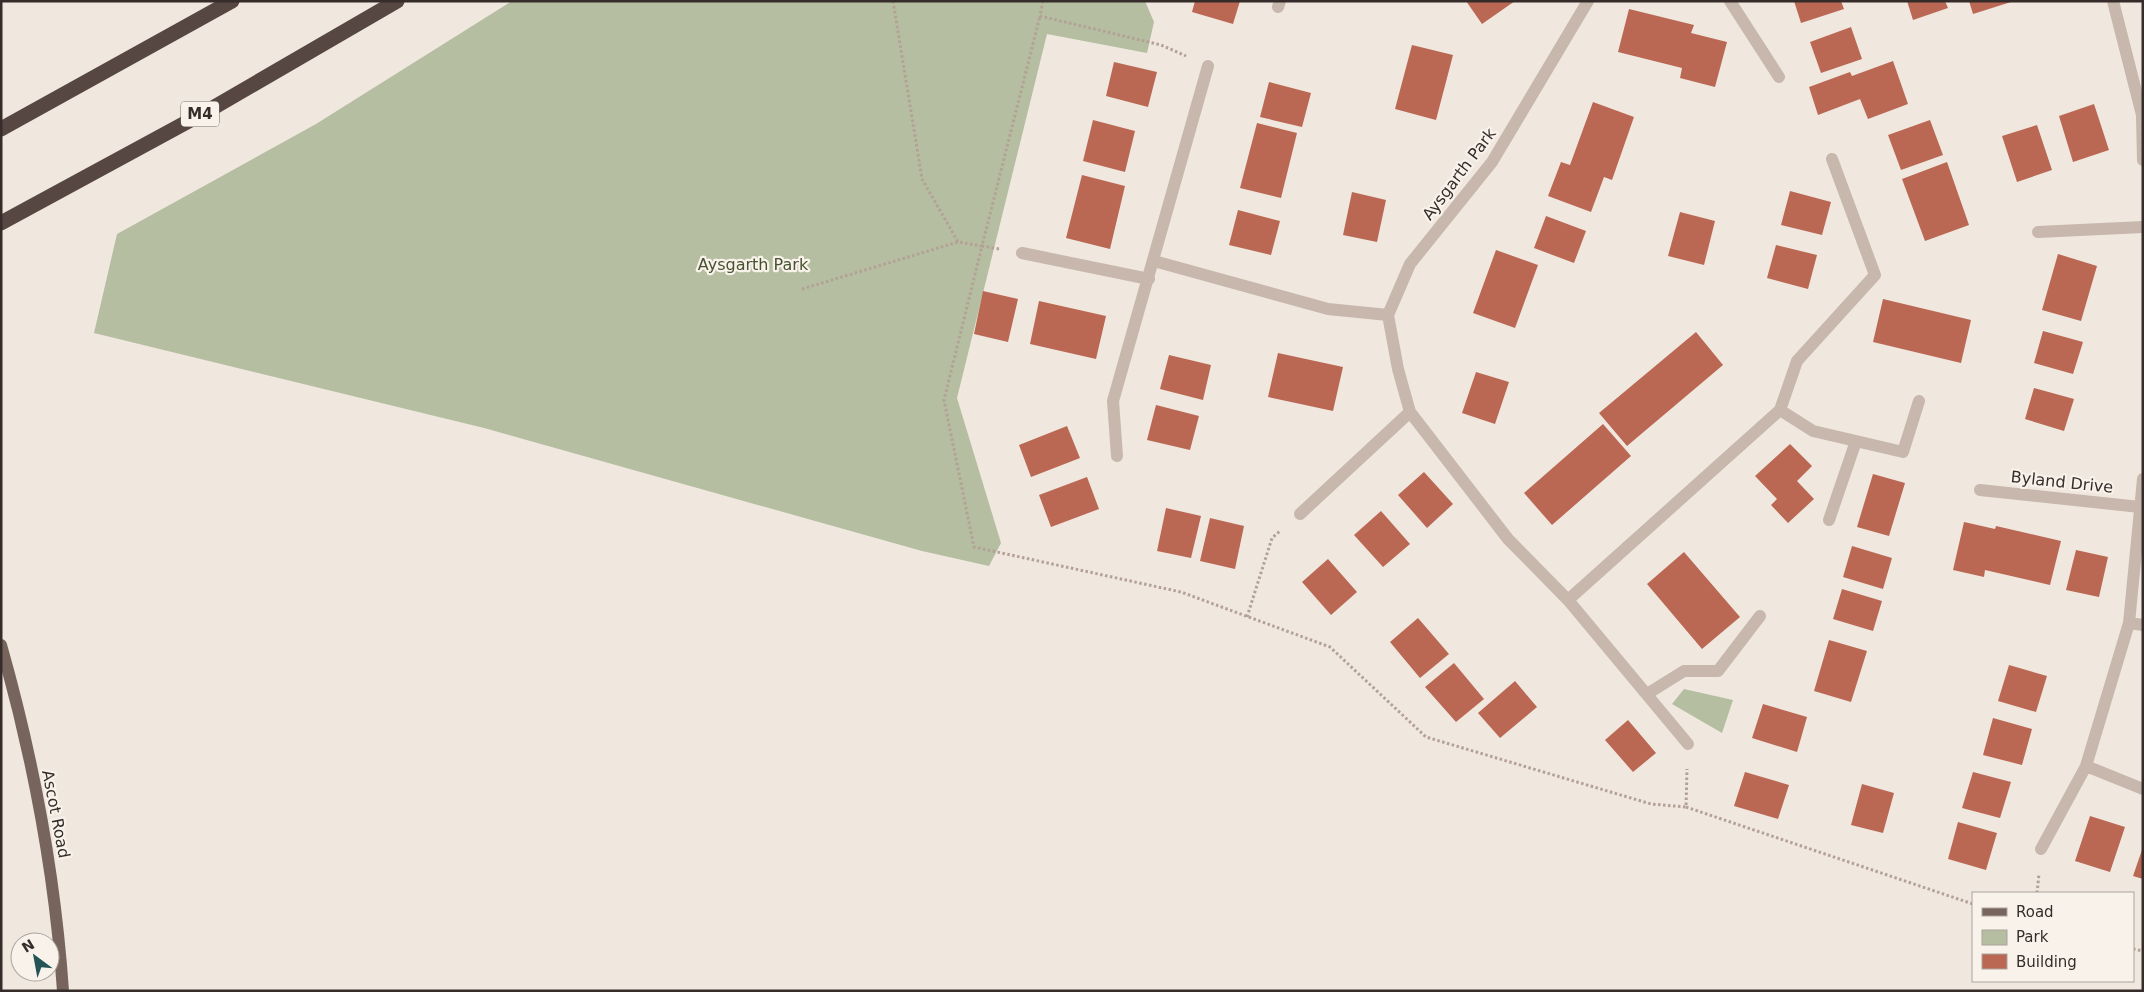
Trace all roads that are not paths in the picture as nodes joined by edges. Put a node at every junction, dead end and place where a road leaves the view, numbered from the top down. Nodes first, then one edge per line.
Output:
1 (232, 1) edge
2 (398, 1) edge
3 (1588, 1) edge
4 (1730, 1) edge
5 (2114, 1) edge
6 (1208, 66) road end
7 (1779, 77) dead end
8 (2142, 115) edge
9 (1, 128) edge
10 (1832, 159) dead end
11 (2143, 160) edge
12 (1, 223) edge
13 (2143, 227) edge
14 (2038, 232) dead end
15 (1022, 253) dead end
16 (1154, 261) junction
17 (1149, 279) junction
18 (1388, 315) junction
19 (1919, 401) dead end
20 (1780, 410) junction
21 (1410, 412) junction
22 (1856, 441) junction
23 (1117, 456) dead end
24 (2143, 479) edge
25 (1980, 490) dead end
26 (2140, 507) junction
27 (1300, 514) road end
28 (1829, 520) dead end
29 (1568, 600) junction
30 (1760, 616) dead end
31 (2129, 623) junction
32 (2143, 625) edge
33 (1, 645) edge
34 (1647, 694) junction
35 (1688, 744) road end
36 (2086, 766) junction
37 (2143, 789) edge
38 (2041, 848) dead end
39 (63, 991) edge

1 - 9 highway
2 - 12 highway, M4
3 - 18 street, Aysgarth Park
4 - 7 street
5 - 8 street
6 - 16 street
8 - 11 street
10 - 20 street
13 - 14 street
15 - 17 street
16 - 17 street
16 - 18 street
17 - 23 street
18 - 21 street
19 - 22 street
20 - 22 street
20 - 29 street
21 - 27 street
21 - 29 street
22 - 28 street
24 - 26 street
25 - 26 street, Byland Drive
26 - 31 street
29 - 34 street
30 - 34 street
31 - 32 street
31 - 36 street
33 - 39 main road, Ascot Road
34 - 35 street
36 - 37 street
36 - 38 street

